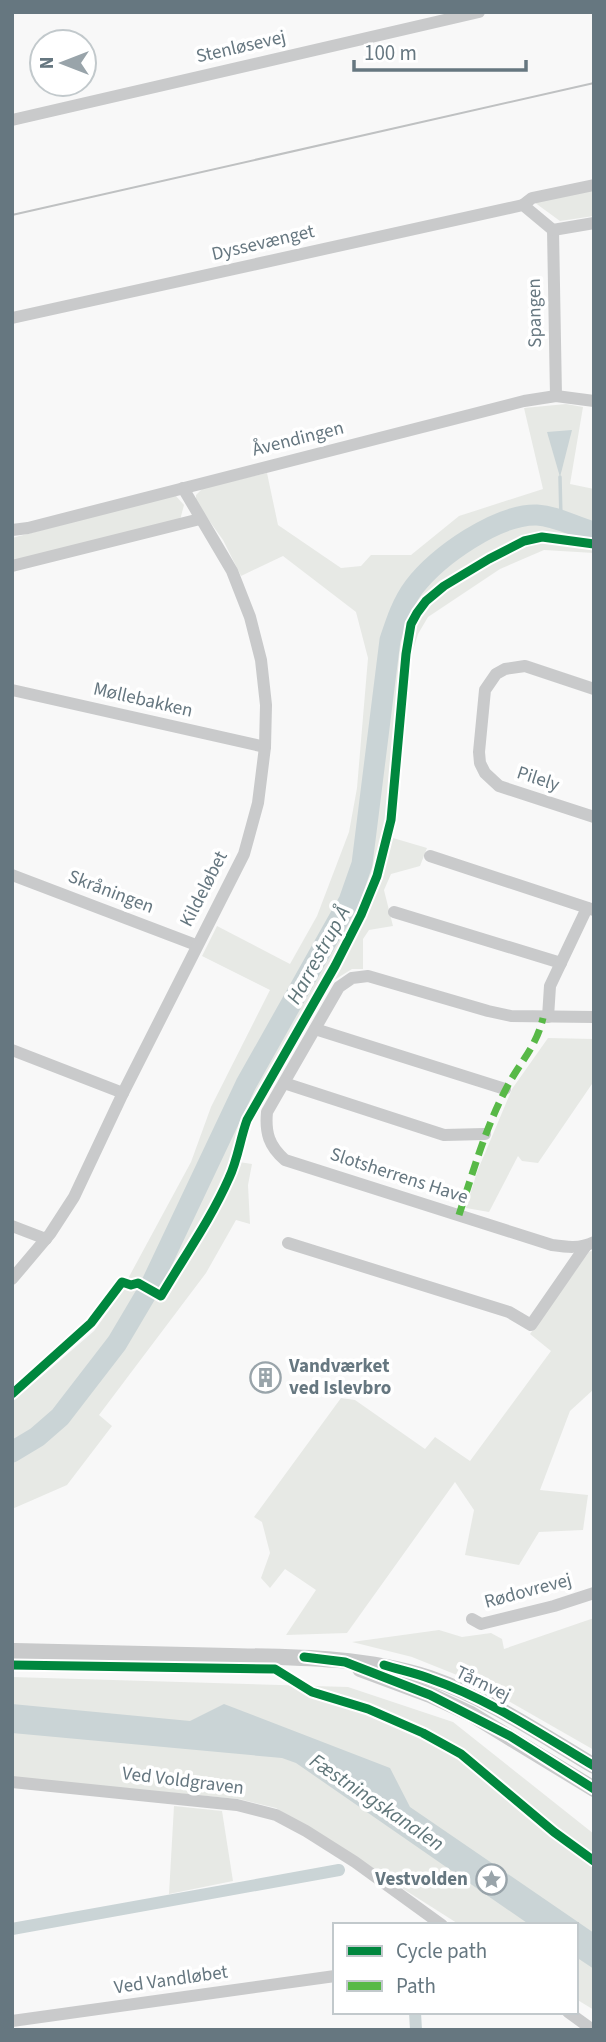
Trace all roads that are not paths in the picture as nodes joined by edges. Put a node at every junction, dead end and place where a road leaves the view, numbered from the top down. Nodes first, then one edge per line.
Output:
1 (479, 12) edge
2 (12, 120) edge
3 (594, 185) edge
4 (523, 205) junction
5 (594, 223) edge
6 (554, 230) junction
7 (12, 318) edge
8 (556, 396) junction
9 (594, 401) edge
10 (183, 488) junction
11 (200, 519) junction
12 (12, 530) edge
13 (12, 566) edge
14 (594, 689) edge
15 (12, 690) edge
16 (265, 747) junction
17 (594, 817) edge
18 (430, 856) dead end
19 (12, 875) edge
20 (591, 909) edge
21 (394, 912) dead end
22 (196, 945) junction
23 (561, 963) junction
24 (548, 1017) junction
25 (594, 1017) edge
26 (315, 1028) junction
27 (12, 1050) edge
28 (284, 1083) junction
29 (506, 1089) dead end
30 (123, 1093) junction
31 (485, 1134) dead end
32 (12, 1226) edge
33 (46, 1239) junction
34 (288, 1243) dead end
35 (590, 1244) edge
36 (12, 1279) edge
37 (594, 1592) edge
38 (472, 1619) dead end
39 (12, 1651) edge
40 (345, 1662) junction
41 (594, 1766) edge
42 (12, 1782) edge
43 (594, 1788) edge
44 (439, 1923) edge
45 (333, 1976) edge
46 (571, 2014) edge
47 (12, 2021) edge
48 (593, 2030) edge

1 - 2 street, Stenløsevej
3 - 4 street, Dyssevænget
4 - 6 street
4 - 7 street, Dyssevænget
5 - 6 street
6 - 8 street, Spangen
8 - 9 street, Åvendingen
8 - 10 street, Åvendingen
10 - 11 street, Kildeløbet
10 - 12 street, Åvendingen
11 - 13 street
11 - 16 street, Kildeløbet
14 - 17 street, Pilely
15 - 16 street, Møllebakken
16 - 22 street, Kildeløbet
18 - 20 street
19 - 22 street, Skråningen
20 - 23 street
21 - 23 street
22 - 30 street, Kildeløbet
23 - 24 street
24 - 25 street, Slotsherrens Have
24 - 26 street, Slotsherrens Have
26 - 28 street, Slotsherrens Have
26 - 29 street
27 - 30 street
28 - 31 street
28 - 35 street, Slotsherrens Have
30 - 33 street, Kildeløbet
32 - 33 street
33 - 36 street, Kildeløbet
34 - 35 street, Slotsherrens Have
37 - 38 street, Rødovrevej
39 - 40 street, Tårnvej
40 - 41 street, Tårnvej
40 - 43 street, Tårnvej
42 - 44 street, Ved Voldgraven
45 - 47 street, Ved Vandløbet
46 - 48 street

